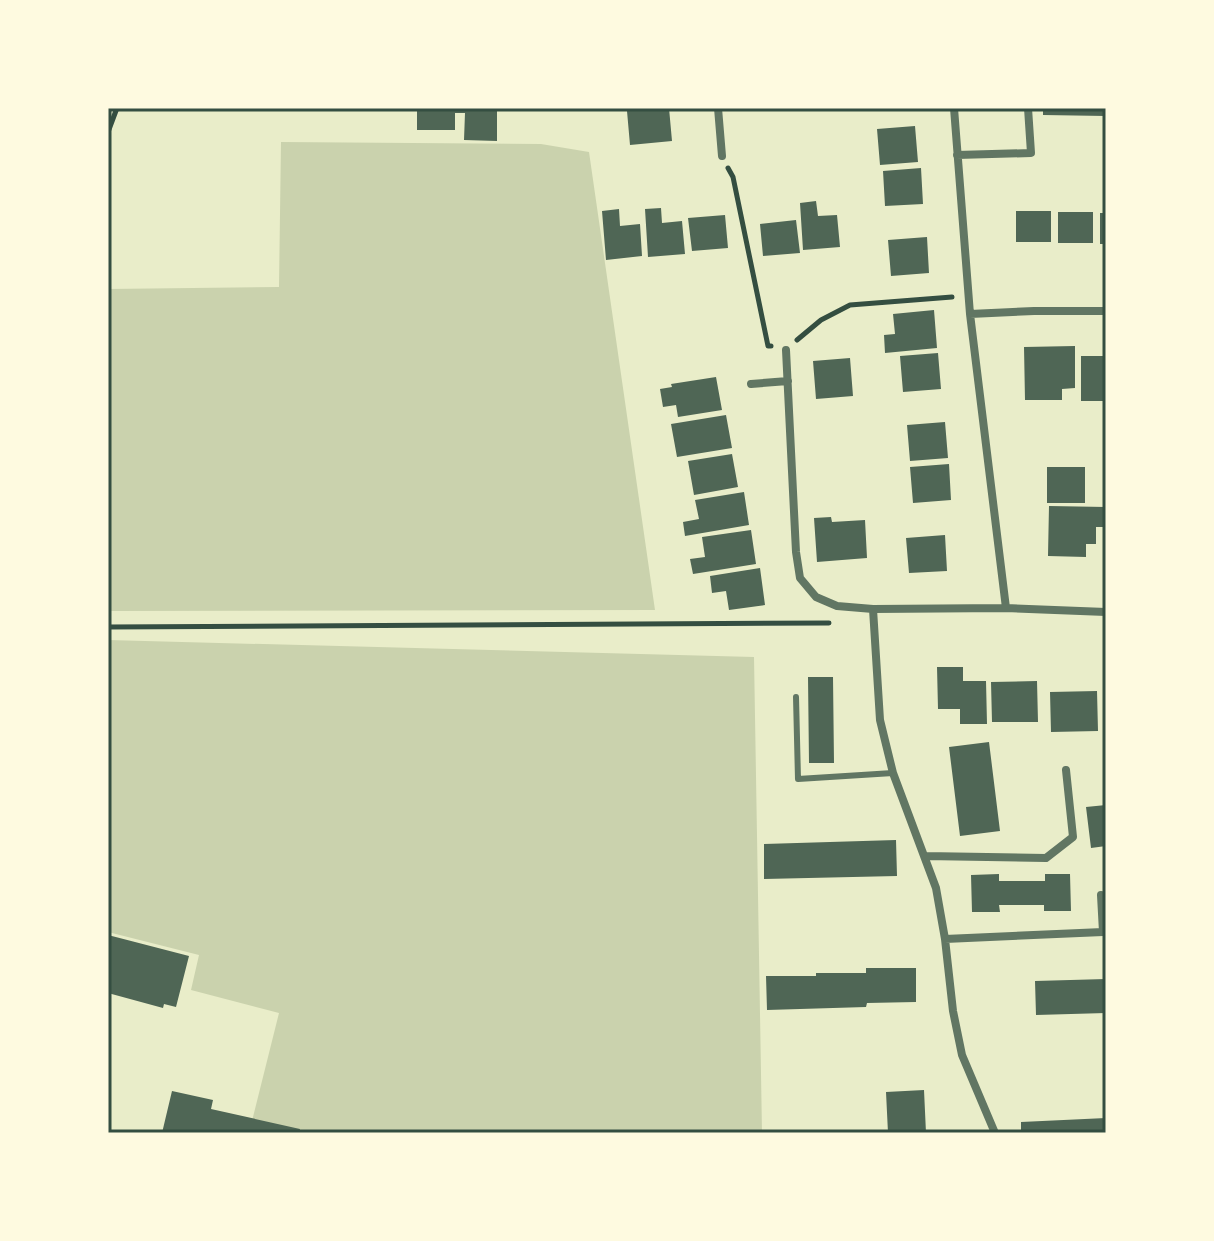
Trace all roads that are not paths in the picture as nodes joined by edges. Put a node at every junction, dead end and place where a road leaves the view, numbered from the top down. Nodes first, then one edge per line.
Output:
1 (718, 108) edge
2 (954, 108) edge
3 (1028, 108) edge
4 (957, 155) junction
5 (722, 156) road end
6 (1106, 311) edge
7 (970, 314) junction
8 (786, 350) road end
9 (788, 381) junction
10 (751, 384) dead end
11 (1006, 608) junction
12 (873, 609) junction
13 (1106, 612) edge
14 (796, 697) dead end
15 (1066, 770) dead end
16 (893, 773) junction
17 (925, 856) junction
18 (1101, 895) dead end
19 (945, 939) junction
20 (995, 1133) edge

1 - 5 street
2 - 4 street
3 - 4 street
4 - 7 street
6 - 7 street
7 - 11 street
8 - 9 street
9 - 10 street
9 - 12 street
11 - 12 street
11 - 13 street
12 - 16 street
14 - 16 lane
15 - 17 street
16 - 17 street
17 - 19 street
18 - 19 street
19 - 20 street

